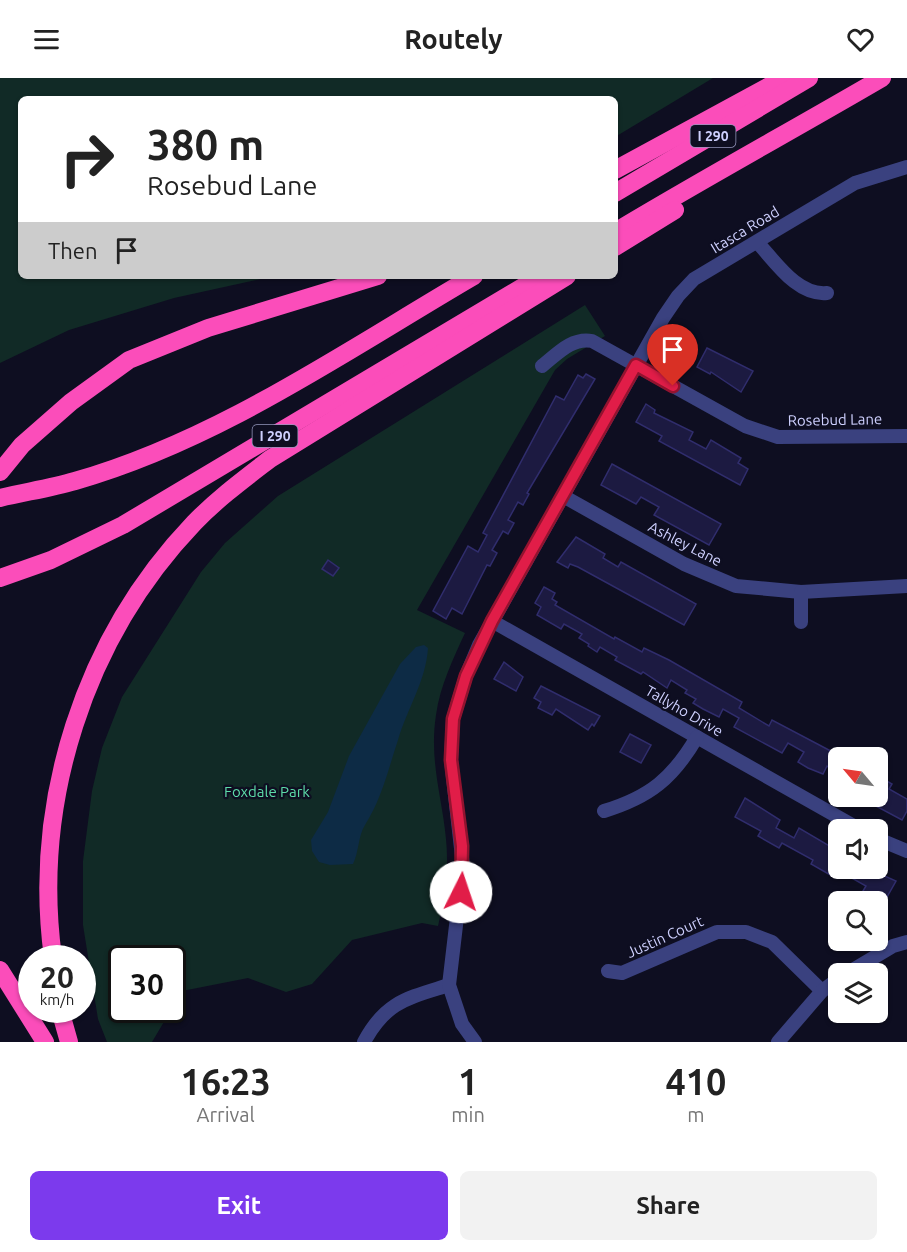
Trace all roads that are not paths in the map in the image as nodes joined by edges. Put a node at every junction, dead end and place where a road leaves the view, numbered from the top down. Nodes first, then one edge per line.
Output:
1 (784, 78) edge
2 (810, 78) edge
3 (882, 78) edge
4 (775, 141) junction
5 (907, 167) edge
6 (618, 168) edge
7 (618, 192) edge
8 (618, 230) edge
9 (757, 242) junction
10 (618, 245) edge
11 (368, 279) edge
12 (469, 279) edge
13 (536, 279) edge
14 (562, 279) edge
15 (827, 293) dead end
16 (636, 365) junction
17 (542, 366) dead end
18 (907, 436) edge
19 (0, 472) edge
20 (563, 496) junction
21 (0, 498) edge
22 (0, 578) edge
23 (907, 586) edge
24 (801, 591) junction
25 (492, 621) junction
26 (801, 622) dead end
27 (697, 737) junction
28 (604, 811) dead end
29 (842, 819) edge
30 (888, 843) edge
31 (907, 851) edge
32 (907, 942) edge
33 (52, 945) edge
34 (864, 963) edge
35 (0, 970) edge
36 (608, 971) dead end
37 (449, 985) junction
38 (828, 986) edge
39 (822, 991) junction
40 (64, 1023) edge
41 (45, 1042) edge
42 (69, 1042) edge
43 (364, 1042) edge
44 (475, 1042) edge
45 (778, 1042) edge

1 - 6 highway
2 - 7 highway, I 290
3 - 4 highway, I 290
4 - 8 highway, I 290
4 - 10 highway
5 - 9 street, Itasca Road
9 - 15 street
9 - 16 street, Itasca Road
11 - 19 highway
12 - 21 highway, I 290
13 - 22 highway, I 290
14 - 33 highway
16 - 17 street, Rosebud Lane
16 - 18 street, Rosebud Lane
16 - 20 street, Itasca Road
20 - 24 street, Ashley Lane
20 - 25 street, Itasca Road
23 - 24 street, Ashley Lane
24 - 26 street
25 - 27 street, Tallyho Drive
25 - 37 street, Itasca Road
27 - 28 street
27 - 29 street, Tallyho Drive
30 - 31 street
32 - 34 street
35 - 41 highway
36 - 39 street, Justin Court
37 - 43 street
37 - 44 street
38 - 39 street
39 - 45 street
40 - 42 highway

